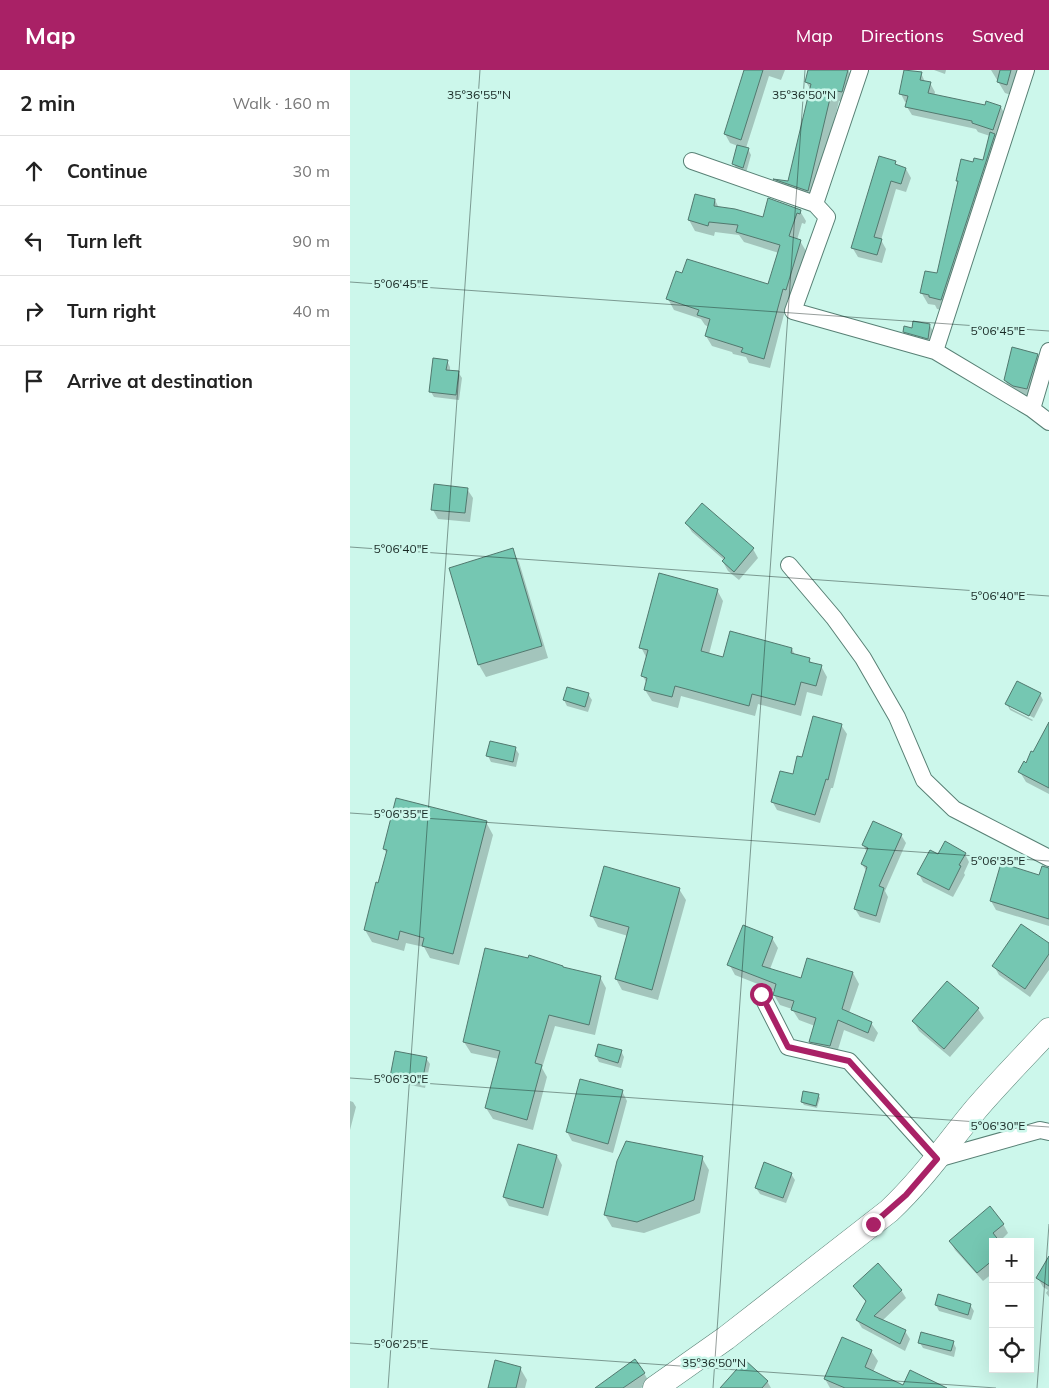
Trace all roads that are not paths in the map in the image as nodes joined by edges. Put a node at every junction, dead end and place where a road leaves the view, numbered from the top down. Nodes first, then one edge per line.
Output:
1 (860, 70) edge
2 (1026, 70) edge
3 (692, 161) dead end
4 (815, 204) junction
5 (935, 351) junction
6 (1049, 351) edge
7 (1032, 409) junction
8 (1049, 422) edge
9 (789, 565) dead end
10 (1049, 858) edge
11 (761, 994) dead end
12 (1049, 1030) edge
13 (1049, 1132) edge
14 (937, 1159) junction
15 (655, 1388) edge

1 - 4 street
2 - 5 street
3 - 4 street
4 - 5 street
5 - 7 street
6 - 7 street
7 - 8 street
9 - 10 street
11 - 14 street
12 - 14 street
13 - 14 street
14 - 15 street

